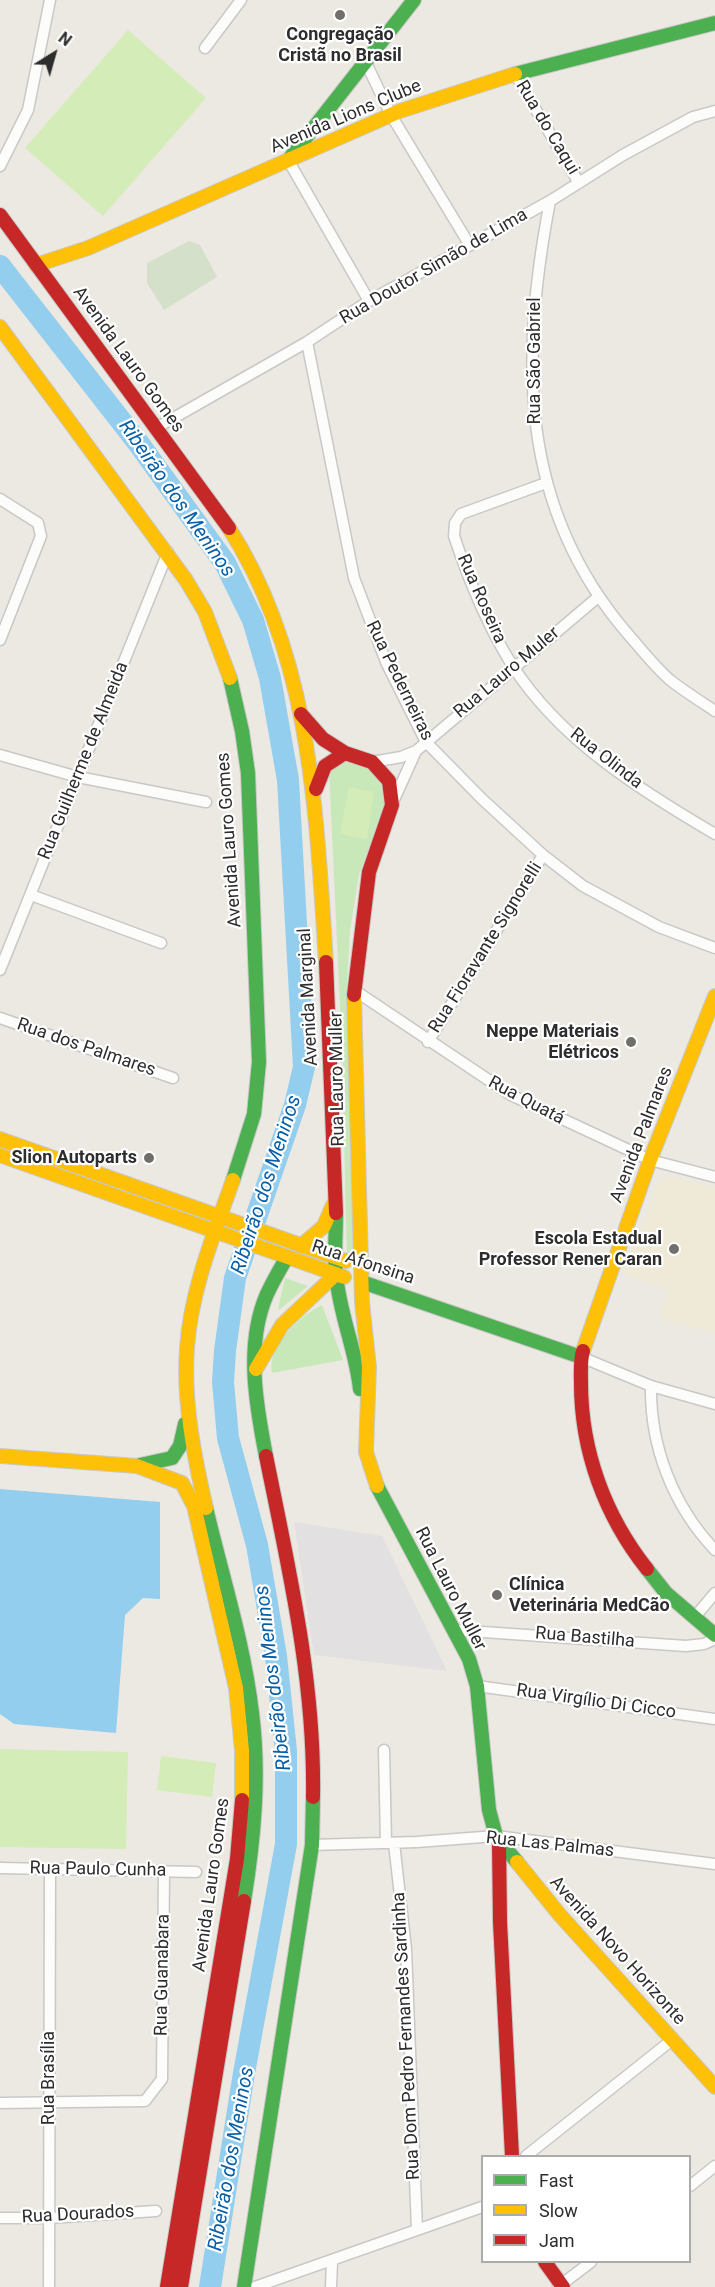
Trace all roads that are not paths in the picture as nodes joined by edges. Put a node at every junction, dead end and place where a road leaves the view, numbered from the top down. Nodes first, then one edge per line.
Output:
1 (50, 0) edge
2 (241, 0) edge
3 (414, 0) edge
4 (715, 22) edge
5 (205, 48) dead end
6 (366, 63) junction
7 (515, 74) junction
8 (715, 111) edge
9 (391, 115) junction
10 (288, 160) junction
11 (0, 166) edge
12 (579, 183) junction
13 (550, 201) junction
14 (0, 215) edge
15 (469, 244) junction
16 (36, 265) junction
17 (369, 301) junction
18 (0, 327) edge
19 (307, 342) junction
20 (156, 428) junction
21 (546, 483) junction
22 (0, 499) edge
23 (168, 552) junction
24 (598, 597) junction
25 (0, 637) edge
26 (513, 666) junction
27 (715, 711) edge
28 (301, 714) junction
29 (426, 742) junction
30 (416, 751) junction
31 (345, 753) junction
32 (0, 755) edge
33 (372, 762) junction
34 (78, 777) junction
35 (315, 794) junction
36 (206, 802) dead end
37 (392, 805) junction
38 (715, 834) edge
39 (543, 855) junction
40 (31, 895) junction
41 (161, 943) dead end
42 (715, 948) edge
43 (0, 970) edge
44 (354, 990) junction
45 (715, 996) edge
46 (0, 1018) edge
47 (428, 1042) junction
48 (173, 1078) dead end
49 (0, 1139) edge
50 (0, 1155) edge
51 (650, 1160) junction
52 (715, 1177) edge
53 (336, 1199) junction
54 (220, 1217) junction
55 (215, 1231) junction
56 (301, 1246) junction
57 (287, 1257) junction
58 (336, 1258) junction
59 (361, 1266) junction
60 (336, 1274) junction
61 (362, 1282) junction
62 (580, 1357) junction
63 (254, 1372) junction
64 (651, 1386) junction
65 (715, 1404) edge
66 (188, 1412) junction
67 (366, 1435) junction
68 (0, 1456) edge
69 (136, 1466) junction
70 (715, 1550) edge
71 (715, 1593) edge
72 (694, 1618) junction
73 (454, 1629) junction
74 (715, 1637) edge
75 (477, 1686) junction
76 (715, 1719) edge
77 (384, 1750) dead end
78 (497, 1838) junction
79 (390, 1843) junction
80 (312, 1845) junction
81 (715, 1864) edge
82 (0, 1868) edge
83 (50, 1870) junction
84 (164, 1872) junction
85 (196, 1872) dead end
86 (672, 2040) junction
87 (714, 2084) edge
88 (0, 2103) edge
89 (49, 2104) junction
90 (512, 2155) edge
91 (528, 2155) edge
92 (715, 2166) edge
93 (691, 2185) edge
94 (481, 2208) edge
95 (156, 2211) dead end
96 (0, 2218) edge
97 (49, 2218) junction
98 (417, 2230) junction
99 (332, 2262) junction
100 (546, 2263) edge
101 (590, 2263) edge
102 (561, 2286) edge
103 (49, 2287) edge
104 (167, 2287) edge
105 (181, 2287) edge
106 (244, 2287) edge
107 (255, 2287) edge
108 (331, 2287) edge

1 - 11 street
2 - 5 street
3 - 6 main road
4 - 7 main road, Avenida Lions Clube
6 - 9 street
6 - 10 main road
7 - 9 main road, Avenida Lions Clube
7 - 12 street, Rua do Caqui
8 - 12 street, Rua Doutor Simão de Lima
9 - 10 main road, Avenida Lions Clube
9 - 15 street
10 - 16 main road, Avenida Lions Clube
10 - 17 street
12 - 13 street, Rua Doutor Simão de Lima
13 - 15 street, Rua Doutor Simão de Lima
13 - 21 street, Rua São Gabriel
14 - 16 main road, Avenida Lauro Gomes
15 - 17 street, Rua Doutor Simão de Lima
16 - 20 main road, Avenida Lauro Gomes
17 - 19 street, Rua Doutor Simão de Lima
18 - 23 main road, Avenida Lauro Gomes
19 - 20 street, Rua Doutor Simão de Lima
19 - 29 street, Rua Pederneiras
20 - 28 main road, Avenida Lauro Gomes
21 - 24 street, Rua São Gabriel
21 - 26 street, Rua Roseira
22 - 25 street
23 - 34 street, Rua Guilherme de Almeida
23 - 54 main road, Avenida Lauro Gomes
24 - 26 street, Rua Lauro Muler
24 - 27 street, Rua São Gabriel
26 - 29 street, Rua Lauro Muler
26 - 38 street, Rua Olinda
28 - 31 main road, Avenida Lauro Gomes
28 - 35 main road, Avenida Marginal
29 - 30 street, Rua Lauro Muler
29 - 39 street, Rua Pederneiras
30 - 33 street, Rua Lauro Muler
30 - 37 street, Rua Lauro Muler
31 - 33 main road
31 - 35 main road, Avenida Marginal
32 - 34 street
33 - 37 main road
34 - 36 street
34 - 40 street, Rua Guilherme de Almeida
35 - 53 main road, Avenida Marginal
37 - 44 main road, Rua Lauro Muller
39 - 42 street, Rua Pederneiras
39 - 47 street, Rua Fioravante Signorelli
40 - 41 street
40 - 43 street, Rua Guilherme de Almeida
44 - 47 street, Rua Quatá
44 - 59 main road, Rua Lauro Muller
45 - 51 main road, Avenida Palmares
46 - 48 street, Rua dos Palmares
47 - 51 street, Rua Quatá
49 - 54 main road, Rua Afonsina
50 - 55 main road, Rua Afonsina
51 - 52 street, Rua Quatá
51 - 62 main road, Avenida Palmares
53 - 56 main road
53 - 58 main road, Avenida Marginal
54 - 55 main road, Avenida Lauro Gomes
54 - 56 main road, Rua Afonsina
55 - 57 main road, Rua Afonsina
55 - 66 main road, Avenida Lauro Gomes
56 - 58 main road, Rua Afonsina
57 - 60 main road, Rua Afonsina
57 - 63 main road
58 - 59 main road, Rua Afonsina
58 - 60 main road, Rua Lauro Muller
59 - 61 main road, Rua Lauro Muller
60 - 61 main road, Rua Afonsina
60 - 63 main road
60 - 67 main road, Rua Lauro Muller
61 - 62 main road, Rua Afonsina
61 - 67 main road, Rua Lauro Muller
62 - 64 street, Rua Afonsina
62 - 72 main road, Avenida Palmares
63 - 80 main road
64 - 65 street, Rua Afonsina
64 - 70 street
66 - 69 main road, Avenida Lauro Gomes
66 - 105 main road, Avenida Lauro Gomes
67 - 73 main road, Rua Lauro Muller
68 - 69 main road
69 - 104 main road, Avenida Lauro Gomes
71 - 72 street
72 - 74 main road, Avenida Palmares
73 - 74 street, Rua Bastilha
73 - 75 main road, Rua Lauro Muller
75 - 76 street, Rua Virgílio Di Cicco
75 - 78 main road, Rua Lauro Muller
77 - 79 street, Rua Dom Pedro Fernandes Sardinha
78 - 79 street, Rua Las Palmas
78 - 81 street, Rua Las Palmas
78 - 86 main road, Avenida Novo Horizonte
78 - 90 main road, Rua Lauro Muller
79 - 80 street, Rua Las Palmas
79 - 98 street, Rua Dom Pedro Fernandes Sardinha
80 - 106 main road
82 - 83 street, Rua Paulo Cunha
83 - 84 street, Rua Paulo Cunha
83 - 89 street, Rua Brasília
84 - 85 street, Rua Paulo Cunha
84 - 89 street, Rua Guanabara
86 - 87 main road, Avenida Novo Horizonte
86 - 91 street
88 - 89 street
89 - 97 street, Rua Brasília
92 - 93 street
94 - 98 street
95 - 97 street, Rua Dourados
96 - 97 street, Rua Dourados
97 - 103 street, Rua Brasília
98 - 99 street
99 - 107 street
99 - 108 street
100 - 102 main road
101 - 102 street

